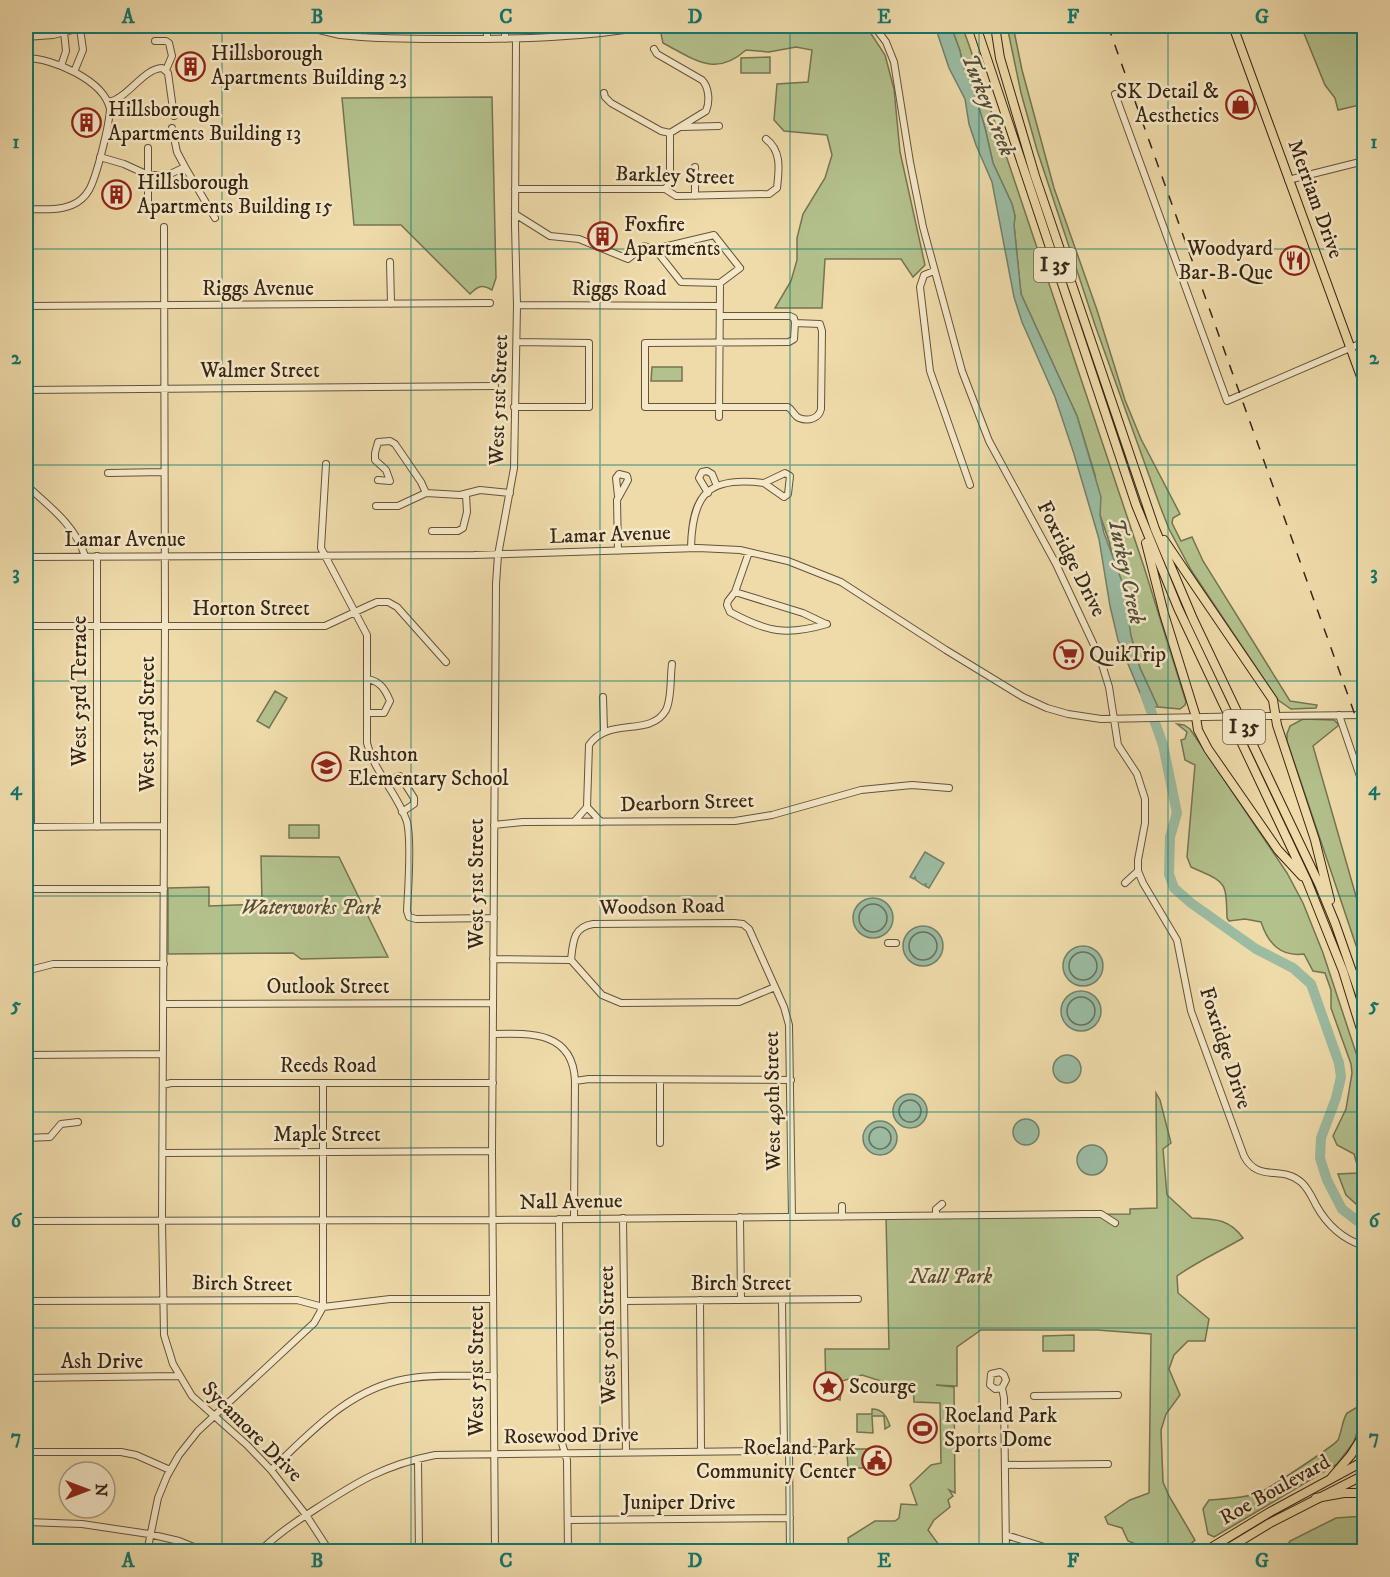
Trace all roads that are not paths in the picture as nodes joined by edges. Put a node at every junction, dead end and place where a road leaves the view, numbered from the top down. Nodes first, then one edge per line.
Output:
1 (88, 26) edge
2 (302, 26) edge
3 (487, 26) edge
4 (505, 26) edge
5 (585, 26) edge
6 (648, 26) edge
7 (874, 26) edge
8 (976, 26) edge
9 (995, 26) edge
10 (1233, 26) edge
11 (80, 28) junction
12 (329, 29) edge
13 (64, 32) junction
14 (589, 34) junction
15 (26, 37) edge
16 (487, 39) junction
17 (505, 39) junction
18 (516, 39) junction
19 (154, 41) dead end
20 (654, 49) dead end
21 (26, 58) edge
22 (61, 66) junction
23 (166, 70) junction
24 (74, 72) junction
25 (604, 93) dead end
26 (1115, 94) dead end
27 (109, 102) junction
28 (174, 116) dead end
29 (719, 126) dead end
30 (681, 127) junction
31 (172, 128) dead end
32 (670, 133) junction
33 (766, 139) dead end
34 (148, 148) dead end
35 (100, 157) junction
36 (1365, 161) edge
37 (185, 167) junction
38 (695, 167) dead end
39 (148, 176) junction
40 (1288, 180) junction
41 (515, 189) junction
42 (665, 189) junction
43 (695, 196) junction
44 (148, 208) dead end
45 (26, 209) edge
46 (515, 214) junction
47 (215, 218) dead end
48 (530, 223) junction
49 (164, 227) dead end
50 (515, 229) junction
51 (655, 249) junction
52 (390, 262) dead end
53 (934, 271) junction
54 (720, 283) junction
55 (490, 303) dead end
56 (391, 304) junction
57 (518, 305) junction
58 (26, 306) edge
59 (165, 306) junction
60 (720, 306) junction
61 (720, 316) junction
62 (795, 323) junction
63 (517, 342) junction
64 (719, 342) junction
65 (1365, 342) edge
66 (1350, 347) junction
67 (1365, 385) edge
68 (495, 386) dead end
69 (164, 388) junction
70 (26, 390) edge
71 (514, 407) junction
72 (719, 407) junction
73 (719, 417) dead end
74 (326, 464) dead end
75 (164, 472) junction
76 (108, 473) dead end
77 (378, 480) dead end
78 (765, 483) junction
79 (26, 485) edge
80 (970, 485) dead end
81 (717, 486) junction
82 (708, 492) junction
83 (426, 493) junction
84 (510, 493) junction
85 (466, 495) junction
86 (618, 496) dead end
87 (1136, 505) junction
88 (376, 506) dead end
89 (1155, 529) junction
90 (432, 531) dead end
91 (691, 548) junction
92 (618, 551) junction
93 (748, 552) junction
94 (498, 555) junction
95 (85, 556) junction
96 (97, 556) junction
97 (326, 556) junction
98 (26, 557) edge
99 (165, 557) junction
100 (735, 592) junction
101 (356, 612) junction
102 (97, 625) junction
103 (28, 626) edge
104 (165, 626) junction
105 (446, 662) dead end
106 (672, 664) dead end
107 (367, 679) junction
108 (603, 697) dead end
109 (367, 713) junction
110 (1339, 715) junction
111 (1365, 715) edge
112 (1276, 716) junction
113 (1201, 717) junction
114 (1113, 719) junction
115 (604, 730) junction
116 (386, 781) junction
117 (949, 788) dead end
118 (1365, 788) edge
119 (587, 807) junction
120 (402, 812) junction
121 (574, 822) junction
122 (601, 822) junction
123 (494, 825) junction
124 (97, 826) junction
125 (164, 826) junction
126 (28, 827) edge
127 (1138, 872) junction
128 (1307, 882) junction
129 (1125, 883) dead end
130 (26, 889) edge
131 (164, 889) junction
132 (494, 918) junction
133 (1335, 923) junction
134 (743, 924) joint
135 (888, 943) dead end
136 (896, 943) dead end
137 (493, 958) junction
138 (571, 960) junction
139 (164, 964) junction
140 (26, 971) edge
141 (776, 987) junction
142 (493, 1003) junction
143 (164, 1004) junction
144 (1365, 1006) edge
145 (494, 1034) junction
146 (1365, 1039) edge
147 (163, 1054) junction
148 (26, 1055) edge
149 (660, 1080) junction
150 (791, 1080) junction
151 (575, 1081) junction
152 (323, 1083) junction
153 (493, 1083) junction
154 (163, 1085) junction
155 (78, 1122) dead end
156 (26, 1138) edge
157 (660, 1143) dead end
158 (324, 1151) junction
159 (492, 1151) junction
160 (163, 1153) junction
161 (942, 1203) dead end
162 (842, 1206) dead end
163 (936, 1215) junction
164 (740, 1217) junction
165 (792, 1217) junction
166 (842, 1217) junction
167 (574, 1218) junction
168 (623, 1218) junction
169 (558, 1219) junction
170 (323, 1220) junction
171 (492, 1220) junction
172 (26, 1221) edge
173 (162, 1221) junction
174 (1115, 1222) dead end
175 (1365, 1246) edge
176 (493, 1299) junction
177 (858, 1299) dead end
178 (163, 1300) junction
179 (699, 1300) junction
180 (741, 1300) junction
181 (782, 1300) junction
182 (26, 1301) edge
183 (624, 1301) junction
184 (323, 1307) junction
185 (179, 1376) junction
186 (494, 1376) junction
187 (26, 1378) edge
188 (1002, 1388) dead end
189 (1118, 1395) dead end
190 (1034, 1396) dead end
191 (213, 1416) junction
192 (1365, 1434) edge
193 (786, 1450) junction
194 (838, 1450) dead end
195 (701, 1451) junction
196 (26, 1452) edge
197 (564, 1452) junction
198 (626, 1452) junction
199 (494, 1453) junction
200 (418, 1459) junction
201 (1365, 1461) edge
202 (1108, 1464) dead end
203 (1005, 1465) junction
204 (170, 1470) junction
205 (271, 1470) junction
206 (1365, 1474) edge
207 (1332, 1477) junction
208 (1365, 1493) edge
209 (1317, 1498) junction
210 (306, 1515) junction
211 (790, 1518) junction
212 (568, 1520) junction
213 (26, 1522) edge
214 (149, 1534) junction
215 (1006, 1534) junction
216 (147, 1551) edge
217 (206, 1551) edge
218 (259, 1551) edge
219 (330, 1551) edge
220 (419, 1551) edge
221 (495, 1551) edge
222 (568, 1551) edge
223 (790, 1551) edge
224 (1006, 1551) edge
225 (1060, 1551) edge
226 (1204, 1551) edge
227 (1222, 1551) edge

1 - 11 street
2 - 12 street
3 - 16 street
4 - 17 street
5 - 14 street
6 - 14 street
7 - 53 street, Foxridge Drive
8 - 87 highway, I 35
9 - 89 highway, I 35
10 - 40 main road, Merriam Drive
11 - 13 street
11 - 24 street
12 - 16 street
13 - 15 street
13 - 22 street
14 - 18 street
16 - 17 street
17 - 18 street
18 - 41 street, West 51st Street
19 - 23 street
20 - 30 street
21 - 22 street
22 - 24 street
23 - 27 street
23 - 28 street
24 - 27 street
25 - 32 street
26 - 66 street
27 - 35 street
29 - 30 street
30 - 32 street
31 - 37 street
32 - 42 street
33 - 43 street, Barkley Street
34 - 39 street
35 - 39 street
35 - 45 street
36 - 40 street
37 - 39 street
37 - 47 street
38 - 43 street
39 - 44 street
40 - 66 main road, Merriam Drive
41 - 42 street, Barkley Street
41 - 46 street, West 51st Street
42 - 43 street, Barkley Street
46 - 48 street
46 - 50 street, West 51st Street
48 - 50 street
48 - 51 street
49 - 59 street, West 53rd Street
50 - 57 street, West 51st Street
51 - 54 street
51 - 54 street
52 - 56 street
53 - 80 street
53 - 114 street, Foxridge Drive
54 - 60 street
55 - 56 street, Riggs Avenue
56 - 59 street, Riggs Avenue
57 - 60 street, Riggs Road
57 - 63 street, West 51st Street
58 - 59 street, Riggs Avenue
59 - 69 street, West 53rd Street
60 - 61 street
61 - 62 street
61 - 64 street
62 - 64 street
62 - 72 street
63 - 71 street, West 51st Street
63 - 71 street
64 - 72 street
64 - 72 street
65 - 66 street
66 - 67 main road, Merriam Drive
68 - 69 street, Walmer Street
69 - 70 street, Walmer Street
69 - 75 street, West 53rd Street
71 - 84 street, West 51st Street
72 - 73 street
74 - 97 street
75 - 76 street
75 - 99 street, West 53rd Street
77 - 83 street
78 - 78 street
78 - 81 street
79 - 95 street
81 - 82 street
81 - 82 street
82 - 91 street
83 - 85 street
83 - 88 street
84 - 85 street
84 - 94 street, West 51st Street
85 - 90 street
86 - 92 street
87 - 113 highway
87 - 128 highway, I 35
89 - 112 highway
89 - 133 highway, I 35
91 - 92 street, Lamar Avenue
91 - 93 street, Lamar Avenue
92 - 94 street, Lamar Avenue
93 - 100 street
93 - 114 street, Lamar Avenue
94 - 97 street, Lamar Avenue
94 - 123 street, West 51st Street
95 - 96 street, Lamar Avenue
95 - 98 street, Lamar Avenue
96 - 99 street, Lamar Avenue
96 - 102 street, West 53rd Terrace
97 - 99 street, Lamar Avenue
97 - 101 street
99 - 104 street, West 53rd Street
100 - 100 street
101 - 104 street, Horton Street
101 - 105 street, Horton Street
101 - 107 street
102 - 103 street, Horton Street
102 - 104 street, Horton Street
102 - 124 street, West 53rd Terrace
103 - 126 street
104 - 125 street, West 53rd Street
106 - 115 street
107 - 109 street
107 - 109 street
108 - 115 street
109 - 116 street
110 - 111 street, Lamar Avenue
110 - 112 street, Lamar Avenue
110 - 118 street
112 - 113 street, Lamar Avenue, bridge
112 - 133 highway
113 - 114 street, Lamar Avenue
113 - 128 highway
114 - 127 street, Foxridge Drive
115 - 119 street
116 - 120 street
116 - 120 street
117 - 122 street, Dearborn Street
119 - 121 street
119 - 122 street
120 - 132 street
121 - 122 street, Dearborn Street
121 - 123 street, Dearborn Street
123 - 132 street, West 51st Street
124 - 125 street
124 - 126 street
125 - 131 street, West 53rd Street
127 - 129 street
127 - 175 street, Foxridge Drive
128 - 146 highway, I 35
130 - 131 street
131 - 139 street, West 53rd Street
132 - 137 street, West 51st Street
133 - 144 highway, I 35
134 - 138 street, Woodson Road
134 - 141 street, West 49th Street
135 - 136 street
137 - 138 street
137 - 142 street, West 51st Street
138 - 141 street
139 - 140 street
139 - 143 street, West 53rd Street
141 - 150 street, West 49th Street
142 - 143 street, Outlook Street
142 - 145 street, West 51st Street
143 - 147 street, West 53rd Street
145 - 151 street
145 - 153 street, West 51st Street
147 - 148 street
147 - 154 street, West 53rd Street
149 - 150 street
149 - 151 street
149 - 157 street
150 - 165 street, West 49th Street
151 - 167 street
152 - 153 street, Reeds Road
152 - 154 street, Reeds Road
152 - 158 street
153 - 159 street, West 51st Street
154 - 160 street, West 53rd Street
155 - 156 street
158 - 159 street, Maple Street
158 - 160 street, Maple Street
158 - 170 street
159 - 171 street, West 51st Street
160 - 173 street, West 53rd Street
161 - 163 street
162 - 166 street
163 - 166 street, Nall Avenue
163 - 174 street, Nall Avenue
164 - 165 street, Nall Avenue
164 - 168 street, Nall Avenue
164 - 180 street
165 - 166 street, Nall Avenue
167 - 168 street, Nall Avenue
167 - 169 street, Nall Avenue
168 - 183 street, West 50th Street
169 - 171 street, Nall Avenue
169 - 197 street
170 - 171 street, Nall Avenue
170 - 173 street, Nall Avenue
170 - 184 street
171 - 176 street, West 51st Street
172 - 173 street, Nall Avenue
173 - 178 street, Sycamore Drive
176 - 184 street, Birch Street
176 - 186 street, West 51st Street
177 - 181 street, Birch Street
178 - 182 street, Birch Street
178 - 184 street, Birch Street
178 - 185 street, Sycamore Drive
179 - 180 street, Birch Street
179 - 183 street, Birch Street
179 - 195 street
180 - 181 street, Birch Street
181 - 193 street
183 - 198 street, West 50th Street
184 - 191 street
185 - 187 street, Ash Drive
185 - 191 street, Sycamore Drive
186 - 199 street, West 51st Street
186 - 205 street
188 - 203 street
189 - 190 street
191 - 204 street
191 - 205 street, Sycamore Drive
192 - 207 highway
193 - 194 street, Rosewood Drive
193 - 195 street, Rosewood Drive
193 - 211 street
195 - 198 street, Rosewood Drive
196 - 204 street
197 - 198 street, Rosewood Drive
197 - 199 street, Rosewood Drive
197 - 212 street
199 - 200 street, Rosewood Drive
199 - 221 street, West 51st Street
200 - 210 street, Rosewood Drive
200 - 220 street
201 - 207 main road, Roe Boulevard
202 - 203 street
203 - 215 street
204 - 214 street
205 - 210 street, Sycamore Drive
206 - 209 main road, Roe Boulevard
207 - 226 main road, Roe Boulevard
208 - 209 highway
209 - 227 main road, Roe Boulevard
210 - 218 street, Rosewood Drive
210 - 219 street, Sycamore Drive
211 - 212 street, Juniper Drive
211 - 223 street
212 - 222 street
213 - 214 street
214 - 216 street
214 - 217 street
215 - 224 street
215 - 225 street

